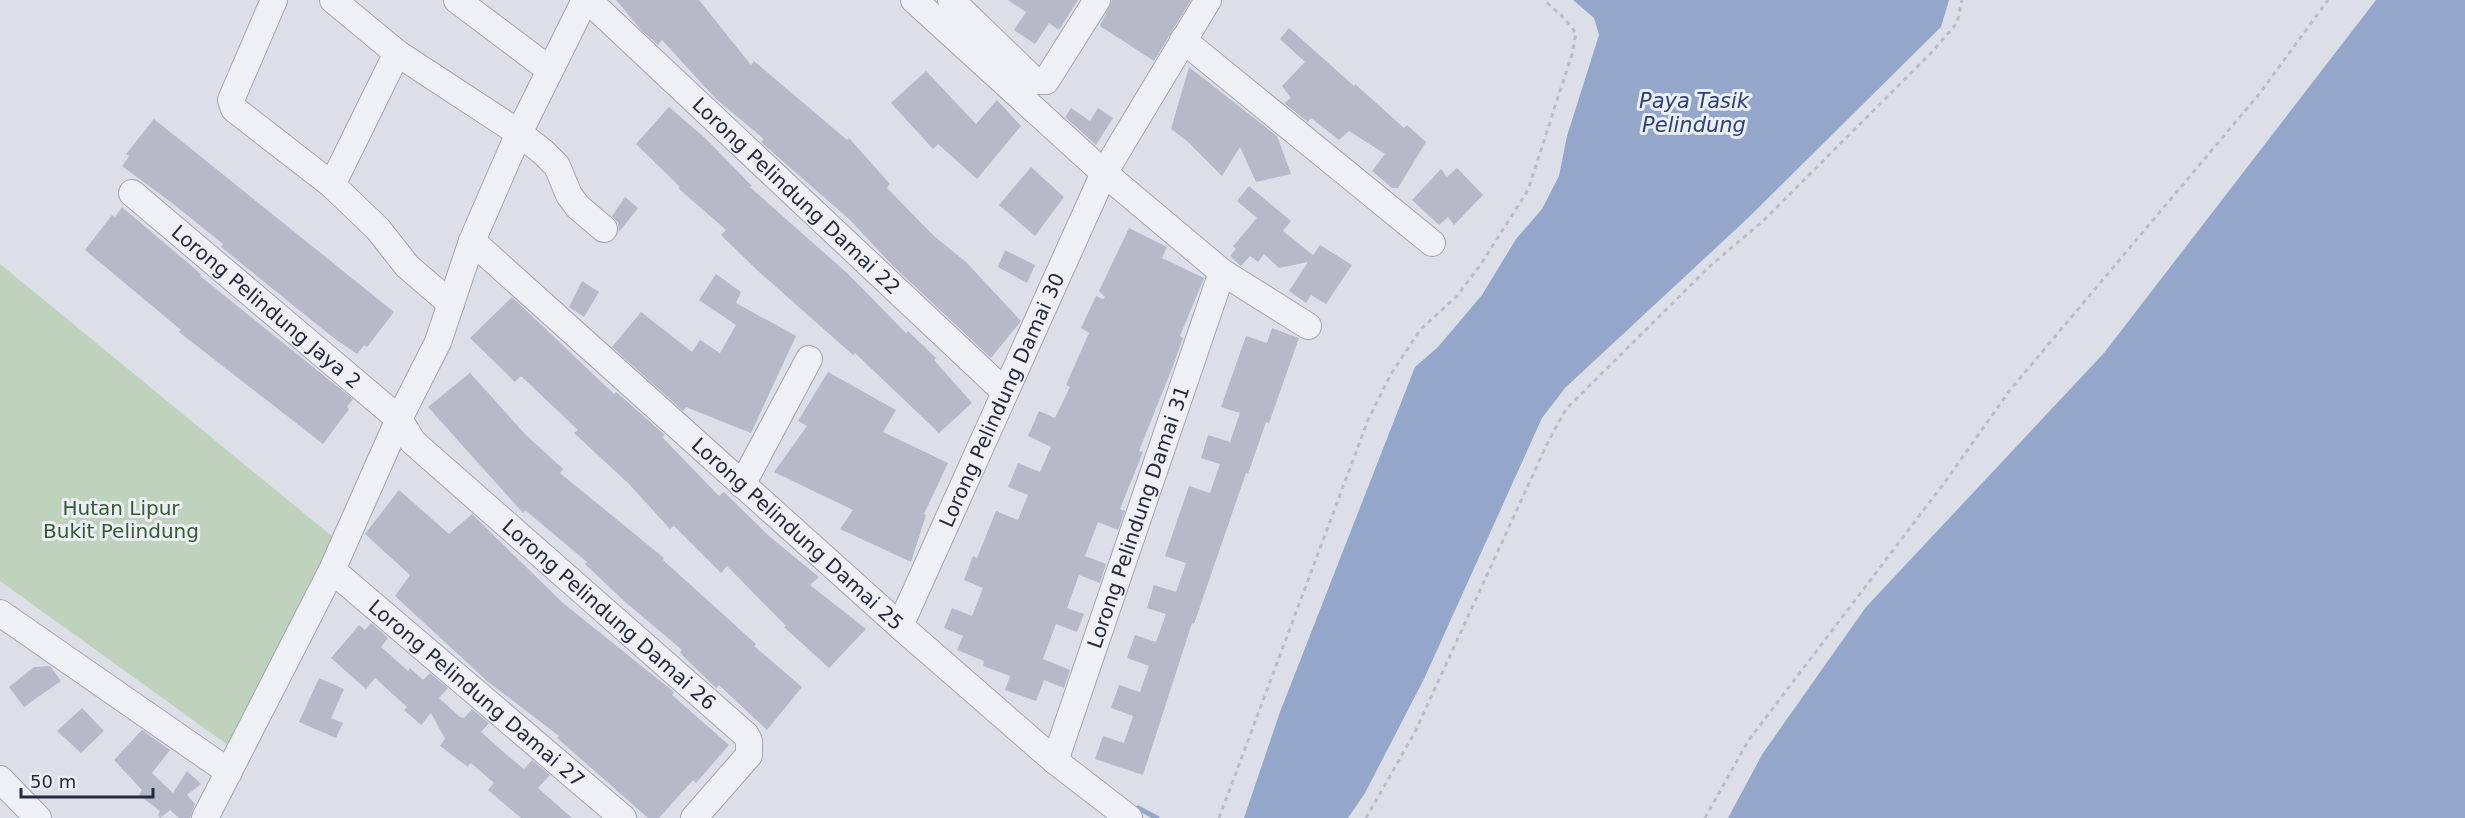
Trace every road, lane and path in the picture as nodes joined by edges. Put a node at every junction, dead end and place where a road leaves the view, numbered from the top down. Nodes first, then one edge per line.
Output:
1 (274, 0) edge
2 (333, 0) edge
3 (457, 0) edge
4 (587, 0) edge
5 (914, 0) edge
6 (951, 0) edge
7 (1097, 0) edge
8 (1208, 0) edge
9 (1544, 0) edge
10 (1962, 0) edge
11 (2328, 0) edge
12 (1183, 40) junction
13 (397, 53) junction
14 (550, 70) junction
15 (519, 133) junction
16 (1104, 173) junction
17 (332, 185) junction
18 (132, 193) dead end
19 (603, 229) dead end
20 (472, 241) junction
21 (1432, 243) dead end
22 (1222, 272) junction
23 (451, 304) junction
24 (1308, 326) dead end
25 (809, 359) dead end
26 (1005, 392) junction
27 (399, 419) junction
28 (742, 485) junction
29 (332, 570) junction
30 (0, 613) edge
31 (900, 626) junction
32 (1055, 761) junction
33 (229, 772) junction
34 (0, 779) edge
35 (38, 818) edge
36 (206, 818) edge
37 (622, 818) edge
38 (694, 818) edge
39 (1130, 818) edge
40 (1219, 818) edge
41 (1366, 818) edge
42 (1705, 818) edge

1 - 17 street
2 - 13 street
3 - 14 street
4 - 14 street
4 - 26 street, Lorong Pelindung Damai 22
5 - 16 street
6 - 7 street
8 - 12 street, Lorong Pelindung Damai 30
9 - 40 path
10 - 41 path
11 - 42 path
12 - 16 street, Lorong Pelindung Damai 30
12 - 21 street
13 - 15 street
13 - 17 street
14 - 15 street
15 - 19 street
15 - 20 street
16 - 22 street
16 - 26 street, Lorong Pelindung Damai 30
17 - 23 street
18 - 27 street, Lorong Pelindung Jaya 2
20 - 23 street
20 - 28 street, Lorong Pelindung Damai 25
22 - 24 street
22 - 32 street, Lorong Pelindung Damai 31
23 - 27 street
25 - 28 street
26 - 31 street, Lorong Pelindung Damai 30
27 - 29 street
27 - 38 street, Lorong Pelindung Damai 26
28 - 31 street, Lorong Pelindung Damai 25
29 - 33 street
29 - 37 street, Lorong Pelindung Damai 27
30 - 33 street
31 - 32 street, Lorong Pelindung Damai 25
32 - 39 street, Lorong Pelindung Damai 25
33 - 36 street
34 - 35 street

